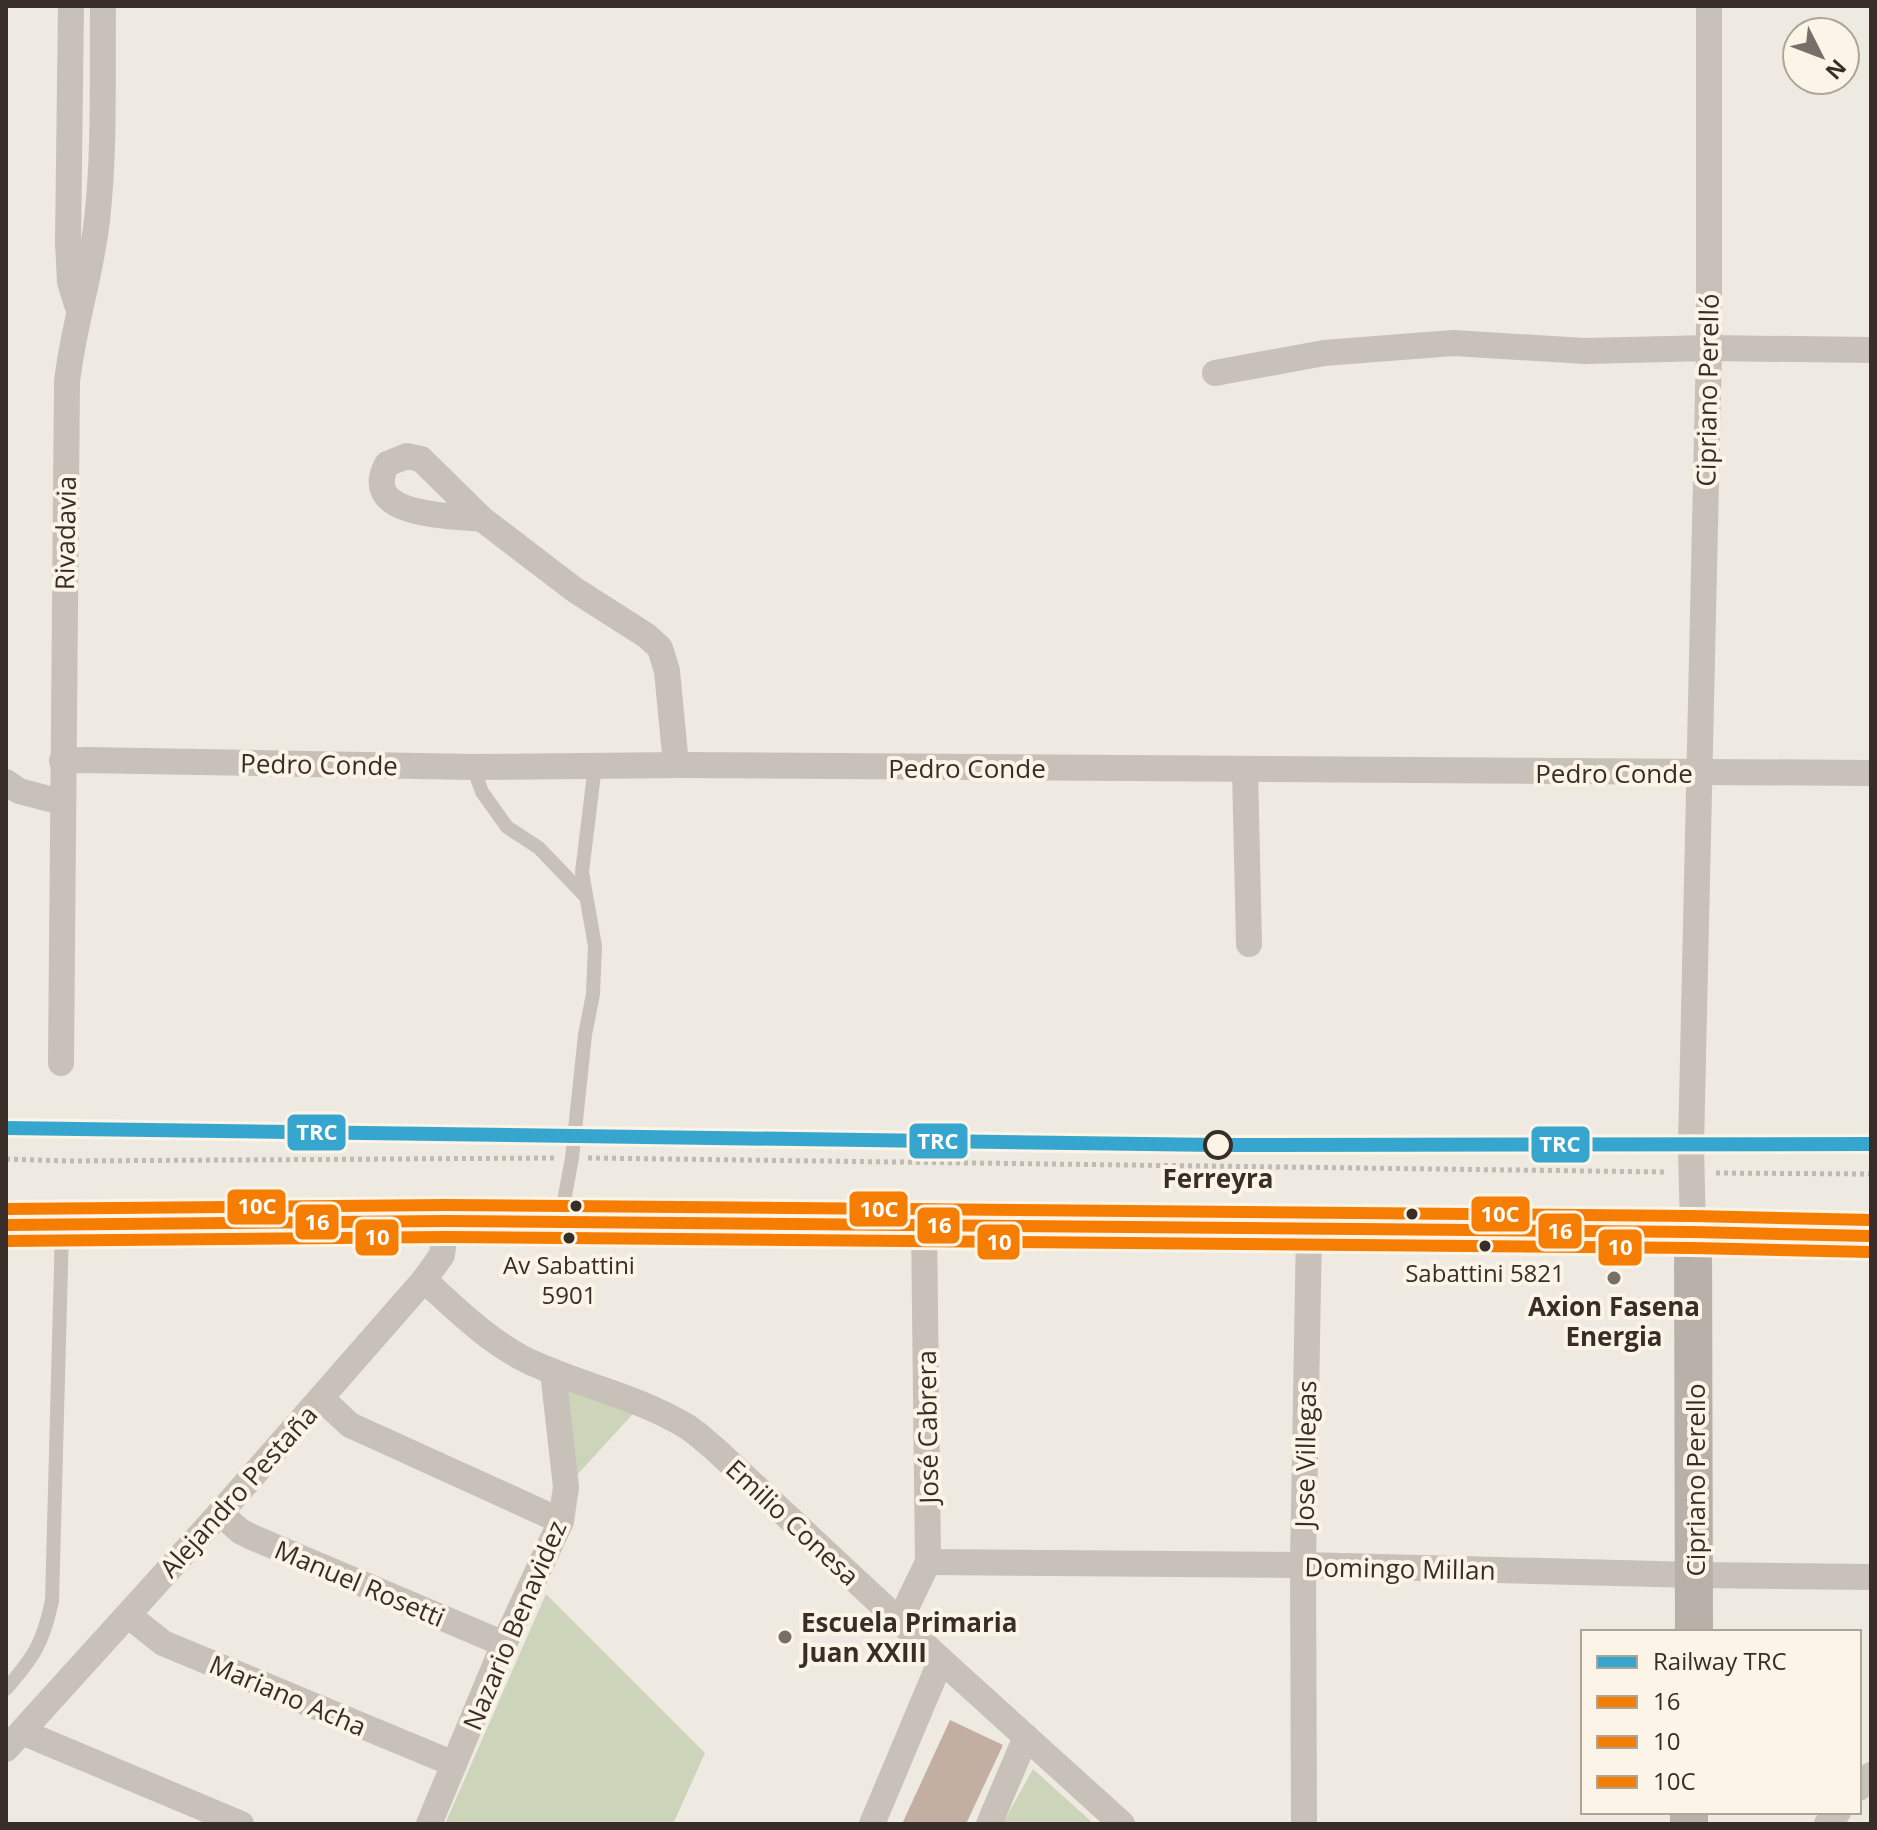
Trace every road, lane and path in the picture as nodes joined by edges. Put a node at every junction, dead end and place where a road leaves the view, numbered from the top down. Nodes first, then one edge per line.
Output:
1 (71, 6) edge
2 (103, 6) edge
3 (1709, 6) edge
4 (79, 311) junction
5 (1709, 348) junction
6 (1871, 350) edge
7 (1215, 373) dead end
8 (482, 519) dead end
9 (62, 761) junction
10 (676, 765) junction
11 (595, 766) junction
12 (473, 767) junction
13 (1245, 770) junction
14 (1871, 773) edge
15 (1700, 774) junction
16 (6, 782) edge
17 (61, 802) junction
18 (585, 896) junction
19 (1249, 944) dead end
20 (61, 1063) dead end
21 (572, 1158) junction
22 (6, 1159) edge
23 (1692, 1173) junction
24 (1871, 1174) edge
25 (446, 1221) junction
26 (561, 1222) junction
27 (62, 1224) junction
28 (6, 1225) edge
29 (924, 1225) junction
30 (1309, 1229) junction
31 (1693, 1232) junction
32 (1871, 1236) edge
33 (424, 1280) junction
34 (553, 1372) junction
35 (321, 1398) junction
36 (220, 1513) junction
37 (561, 1521) junction
38 (928, 1562) junction
39 (1303, 1565) junction
40 (1696, 1575) junction
41 (1871, 1577) edge
42 (128, 1615) junction
43 (899, 1622) junction
44 (1694, 1630) edge
45 (504, 1644) junction
46 (941, 1660) junction
47 (6, 1689) edge
48 (1026, 1737) junction
49 (14, 1741) edge
50 (454, 1764) junction
51 (241, 1824) edge
52 (429, 1824) edge
53 (872, 1824) edge
54 (989, 1824) edge
55 (1122, 1824) edge
56 (1304, 1824) edge

1 - 4 street
2 - 4 street, Rivadavia
3 - 5 street, Cipriano Perelló
4 - 9 street, Rivadavia
5 - 6 street
5 - 7 street
5 - 15 street, Cipriano Perelló
8 - 10 street
9 - 12 street, Pedro Conde
9 - 17 street, Rivadavia
10 - 11 street, Pedro Conde
10 - 13 street, Pedro Conde
11 - 12 street, Pedro Conde
11 - 18 lane
12 - 18 lane
13 - 15 street, Pedro Conde
13 - 19 street
14 - 15 street, Pedro Conde
15 - 23 street, Cipriano Perelló
16 - 17 street
17 - 20 street, Rivadavia
18 - 21 lane
21 - 22 path
21 - 23 path
21 - 26 lane
23 - 24 path
23 - 31 street, Cipriano Perelló
25 - 26 main road
25 - 27 main road
25 - 33 street, Alejandro Pestaña
26 - 29 main road
27 - 28 main road
27 - 47 lane
29 - 30 main road
29 - 38 street, José Cabrera
30 - 31 main road
30 - 39 street, Jose Villegas
31 - 32 main road
31 - 40 main road, Cipriano Perello
33 - 34 street, Emilio Conesa
33 - 35 street, Alejandro Pestaña
34 - 37 street, Nazario Benavidez
34 - 43 street, Emilio Conesa
35 - 36 street, Alejandro Pestaña
35 - 37 street
36 - 42 street, Alejandro Pestaña
36 - 45 street, Manuel Rosetti
37 - 45 street, Nazario Benavidez
38 - 39 street, Domingo Millan
38 - 43 street, José Cabrera
39 - 40 street, Domingo Millan
39 - 56 street, Jose Villegas
40 - 41 street, Domingo Millan
40 - 44 main road, Cipriano Perello
42 - 49 street, Alejandro Pestaña
42 - 50 street, Mariano Acha
43 - 46 street, Emilio Conesa
45 - 50 street, Nazario Benavidez
46 - 48 street, Emilio Conesa
46 - 53 street
48 - 54 street
48 - 55 street, Emilio Conesa
49 - 51 street
50 - 52 street, Nazario Benavidez

